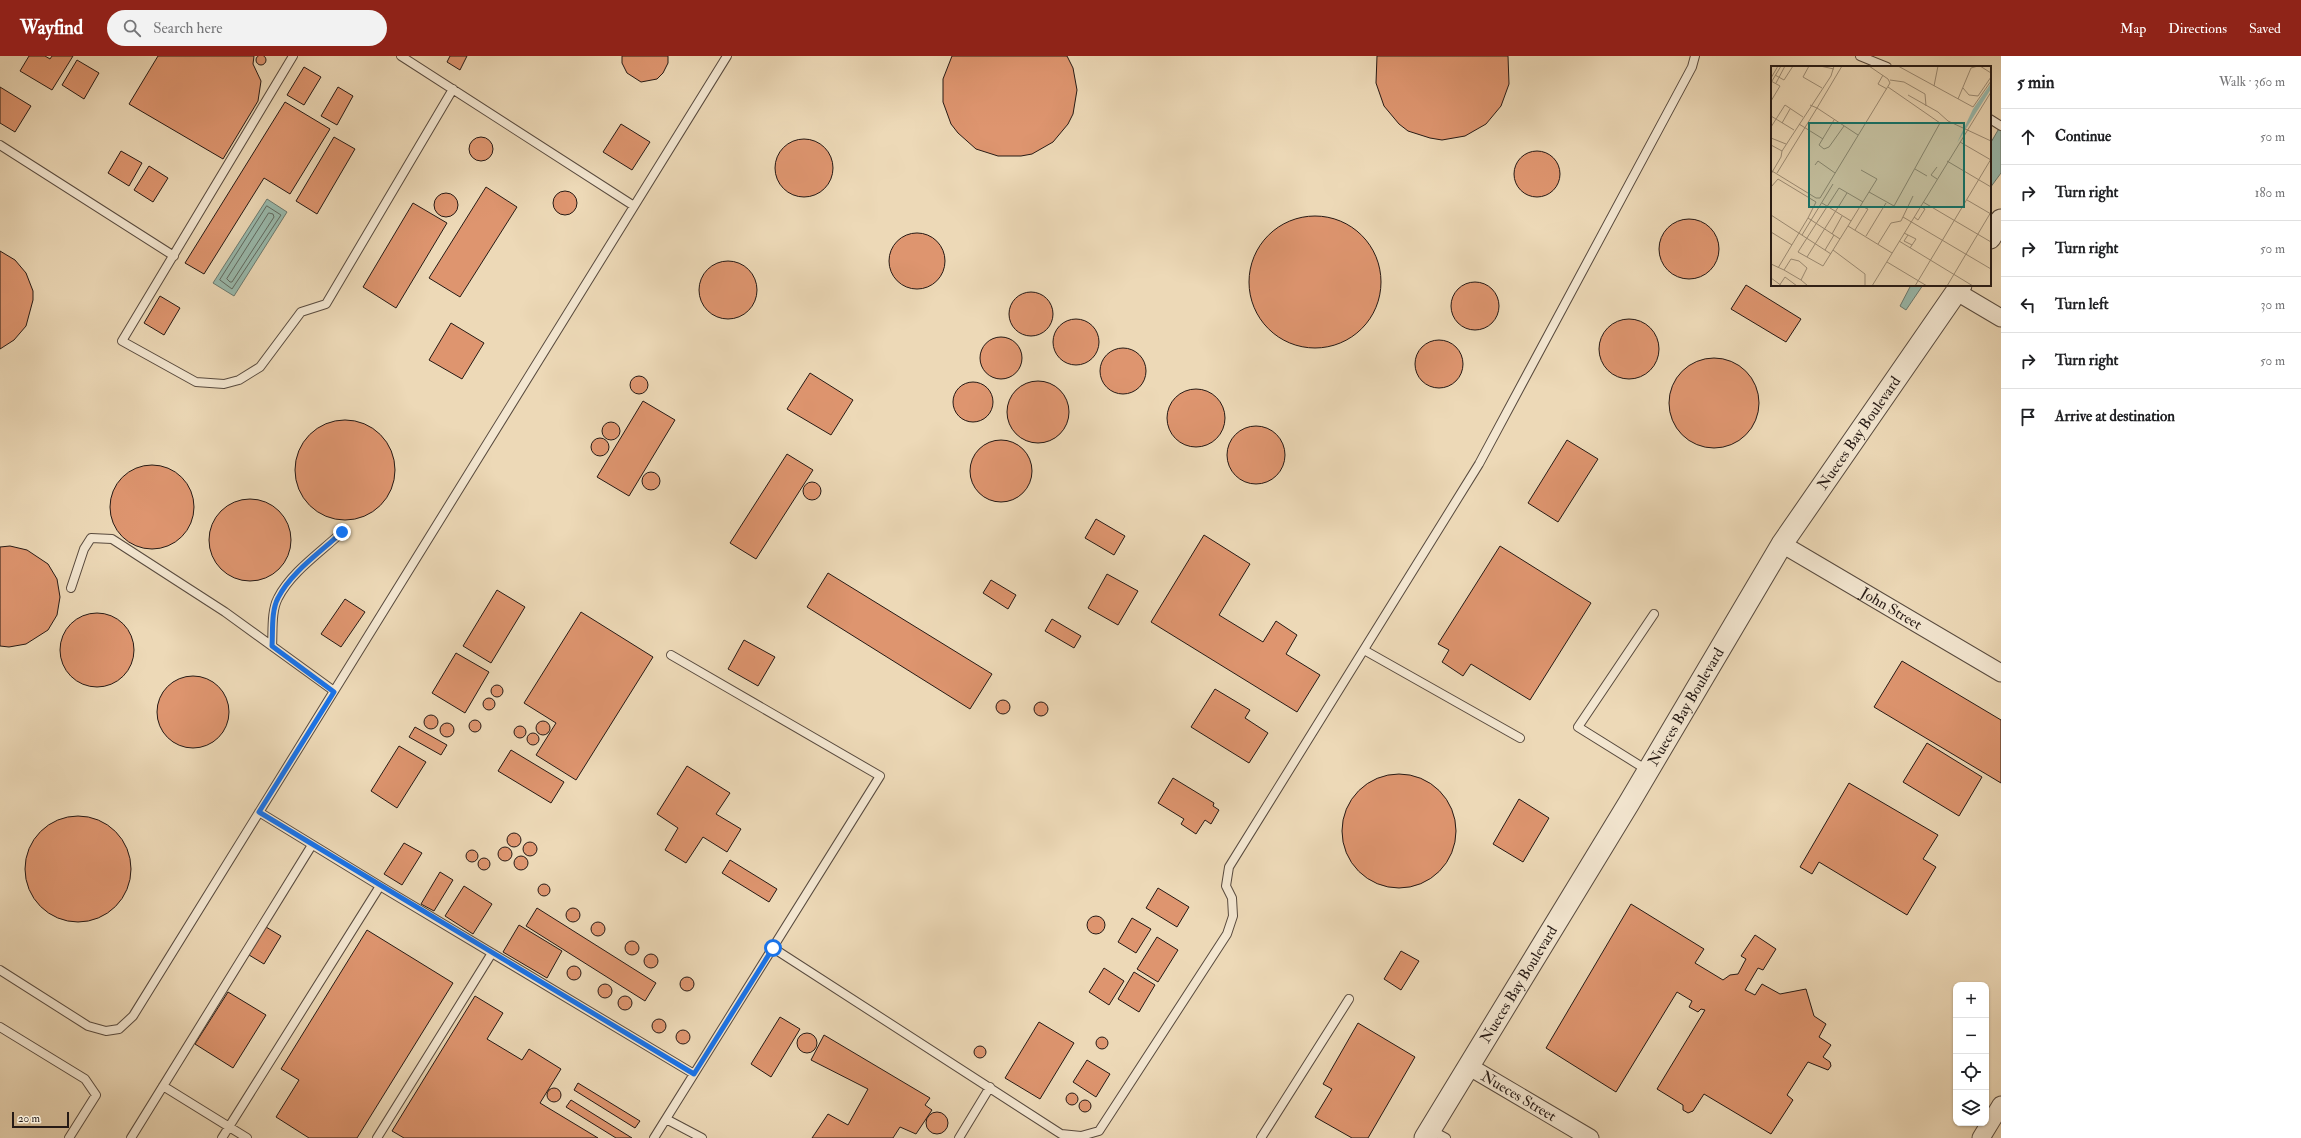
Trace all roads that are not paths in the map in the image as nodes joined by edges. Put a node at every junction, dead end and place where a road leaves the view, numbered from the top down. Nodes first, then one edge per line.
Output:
1 (293, 56) edge
2 (401, 56) edge
3 (726, 56) edge
4 (1695, 56) edge
5 (1860, 56) edge
6 (1885, 66) edge
7 (453, 89) junction
8 (0, 146) edge
9 (634, 206) junction
10 (2001, 220) edge
11 (1991, 236) edge
12 (174, 256) junction
13 (1959, 289) edge
14 (2001, 318) edge
15 (342, 532) dead end
16 (1782, 544) junction
17 (72, 588) dead end
18 (1654, 614) dead end
19 (272, 646) junction
20 (1364, 650) junction
21 (671, 655) dead end
22 (2001, 673) edge
23 (334, 692) junction
24 (1520, 738) dead end
25 (1648, 771) junction
26 (259, 812) junction
27 (312, 844) junction
28 (380, 886) junction
29 (773, 948) junction
30 (492, 953) junction
31 (0, 970) edge
32 (1349, 999) dead end
33 (0, 1027) edge
34 (1468, 1066) junction
35 (694, 1074) junction
36 (163, 1086) junction
37 (990, 1087) junction
38 (2001, 1105) edge
39 (666, 1119) junction
40 (229, 1127) junction
41 (1434, 1135) edge
42 (69, 1138) edge
43 (131, 1138) edge
44 (222, 1138) edge
45 (247, 1138) edge
46 (377, 1138) edge
47 (654, 1138) edge
48 (702, 1138) edge
49 (959, 1138) edge
50 (1261, 1138) edge
51 (1590, 1138) edge
52 (1981, 1138) edge

1 - 12 lane
2 - 7 lane
3 - 9 lane
4 - 20 lane
5 - 6 lane
7 - 9 lane
7 - 12 lane
8 - 12 lane
9 - 23 lane
10 - 11 street
13 - 14 street
13 - 16 street, Nueces Bay Boulevard
15 - 19 lane
16 - 22 street, John Street
16 - 25 street, Nueces Bay Boulevard
17 - 19 lane
18 - 25 lane
19 - 23 lane
20 - 24 lane
20 - 37 lane
21 - 29 lane
23 - 26 lane
25 - 34 street, Nueces Bay Boulevard
26 - 27 lane
26 - 31 lane
27 - 28 lane
27 - 36 lane
28 - 30 lane
28 - 40 lane
29 - 35 lane
29 - 37 lane
30 - 35 lane
30 - 46 lane
32 - 50 lane
33 - 42 lane
34 - 41 street, Nueces Bay Boulevard
34 - 51 street, Nueces Street
35 - 39 lane
36 - 40 lane
36 - 43 lane
37 - 49 lane
38 - 52 street
39 - 47 lane
39 - 48 lane
40 - 44 lane
40 - 45 lane

